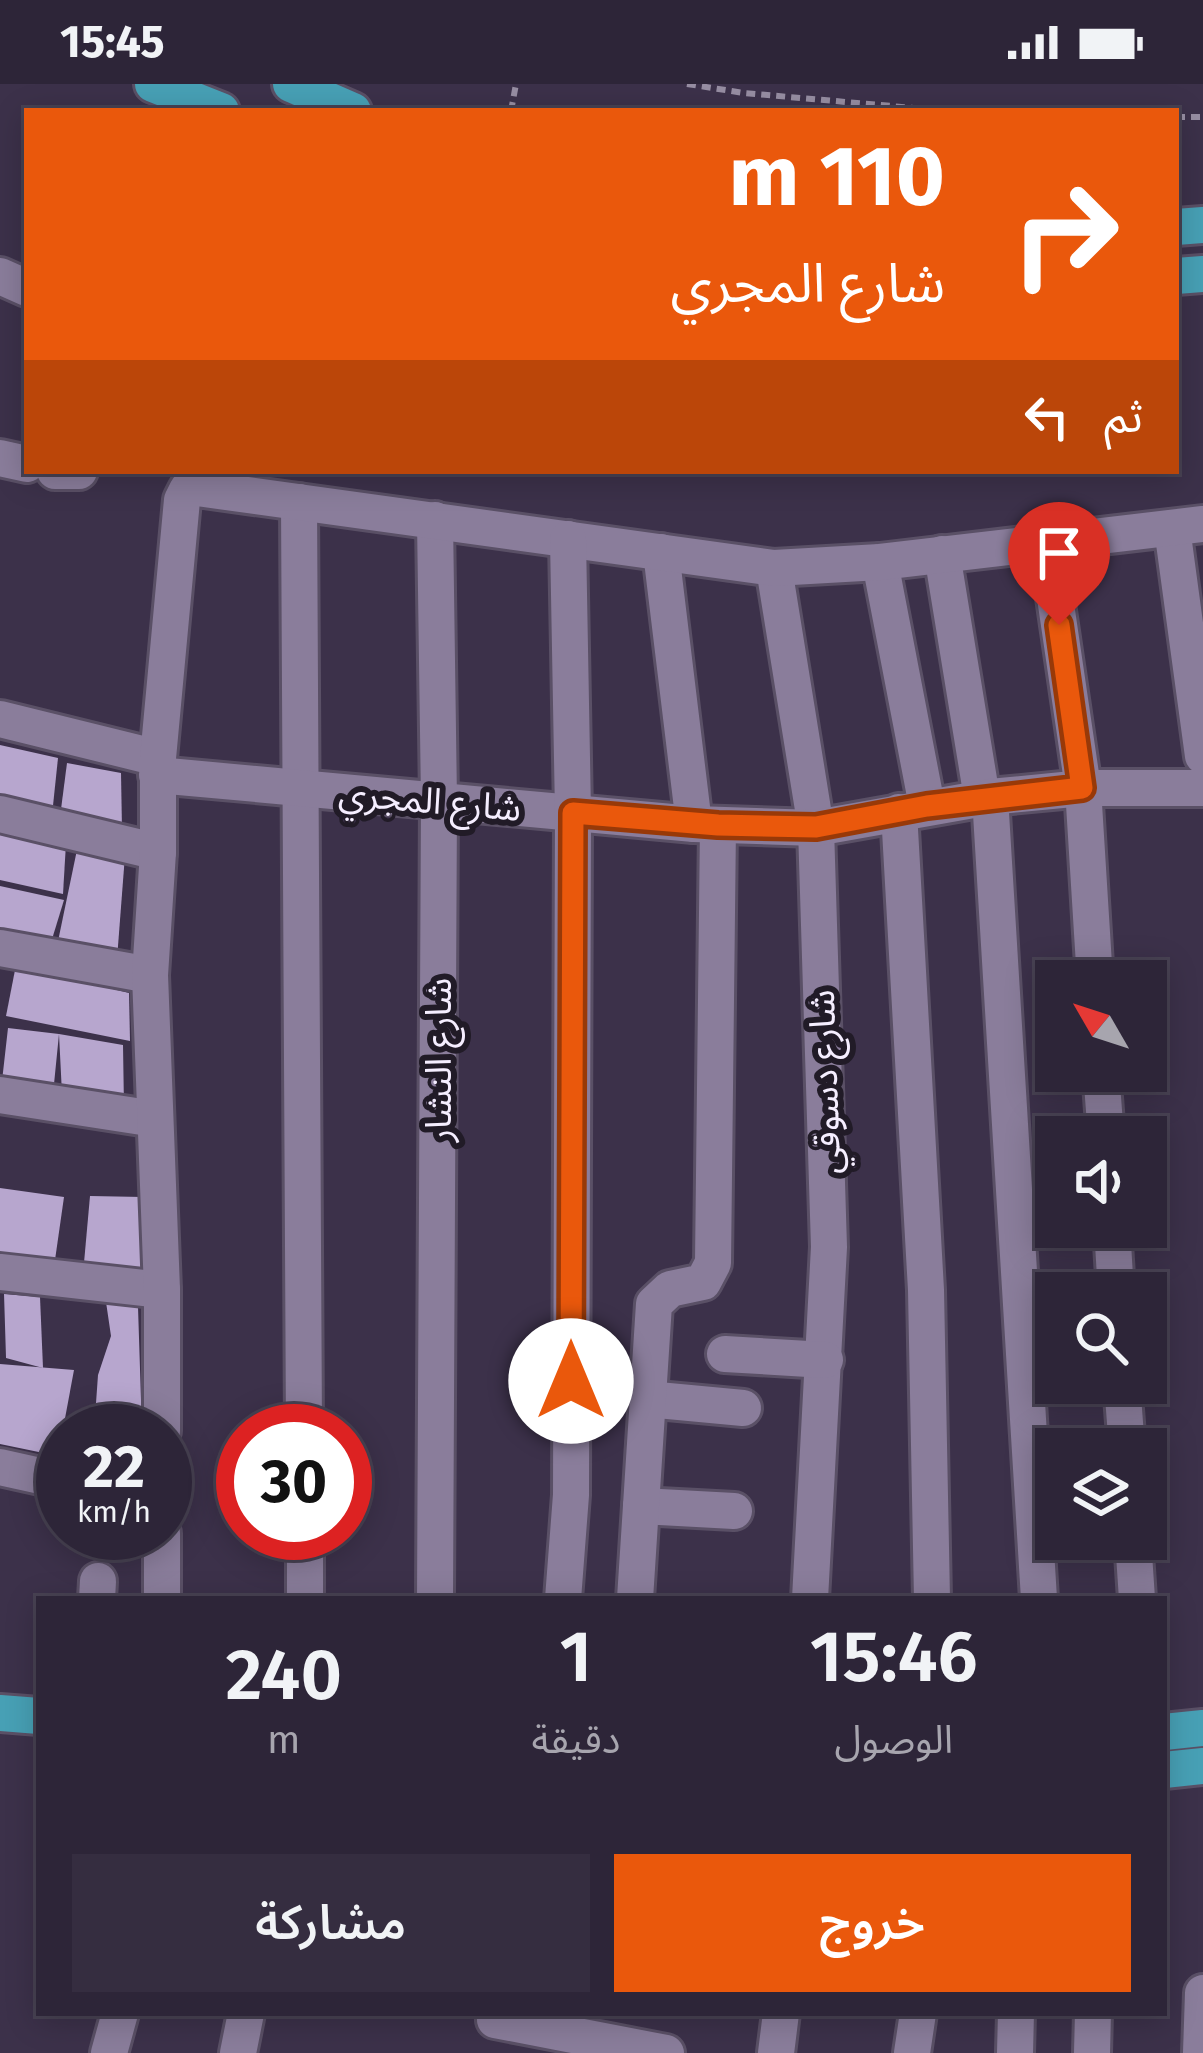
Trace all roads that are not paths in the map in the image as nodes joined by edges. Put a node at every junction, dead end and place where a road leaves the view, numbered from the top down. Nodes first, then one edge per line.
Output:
1 (153, 84) edge
2 (291, 84) edge
3 (213, 108) edge
4 (346, 108) edge
5 (298, 502) junction
6 (435, 520) junction
7 (1188, 526) edge
8 (568, 539) junction
9 (1048, 543) junction
10 (661, 552) junction
11 (942, 554) junction
12 (880, 562) junction
13 (774, 568) junction
14 (0, 719) edge
15 (1203, 756) edge
16 (157, 766) junction
17 (301, 788) junction
18 (1082, 788) junction
19 (1203, 788) edge
20 (986, 798) junction
21 (439, 801) junction
22 (913, 809) junction
23 (573, 813) junction
24 (0, 814) edge
25 (706, 824) junction
26 (816, 827) junction
27 (158, 852) junction
28 (0, 947) edge
29 (1094, 960) edge
30 (150, 975) junction
31 (0, 1095) edge
32 (155, 1119) junction
33 (0, 1271) edge
34 (162, 1290) junction
35 (725, 1354) dead end
36 (825, 1360) junction
37 (647, 1399) junction
38 (162, 1404) edge
39 (304, 1404) edge
40 (743, 1408) dead end
41 (0, 1467) edge
42 (36, 1475) edge
43 (641, 1506) junction
44 (734, 1511) dead end
45 (162, 1560) edge
46 (304, 1560) edge
47 (1134, 1560) edge
48 (162, 1596) edge
49 (305, 1596) edge
50 (435, 1596) edge
51 (562, 1596) edge
52 (635, 1596) edge
53 (810, 1596) edge
54 (932, 1596) edge
55 (1039, 1596) edge
56 (1137, 1596) edge
57 (0, 1713) edge
58 (36, 1716) edge
59 (1203, 1728) edge
60 (1167, 1732) edge
61 (1203, 1766) edge
62 (1167, 1770) edge
63 (1203, 1993) edge
64 (119, 2016) edge
65 (245, 2016) edge
66 (781, 2016) edge
67 (918, 2016) edge
68 (1016, 2016) edge
69 (1093, 2016) edge
70 (494, 2029) edge
71 (110, 2053) edge
72 (238, 2053) edge
73 (666, 2053) edge
74 (776, 2053) edge
75 (912, 2053) edge
76 (1015, 2053) edge
77 (1092, 2053) edge
78 (1201, 2053) edge

1 - 3 main road
2 - 4 main road
5 - 6 street
5 - 16 street
5 - 17 street
6 - 8 street
6 - 21 street, شارع النشار
7 - 9 street
7 - 15 street
8 - 10 street
8 - 23 street
9 - 11 street
9 - 18 street
10 - 13 street
10 - 25 street
11 - 12 street
11 - 20 street
12 - 13 street
12 - 22 street
13 - 26 street, شارع دسوقي
14 - 16 street, شارع المجري
16 - 17 street, شارع المجري
16 - 27 street
17 - 21 street, شارع المجري
17 - 39 street
18 - 19 street, شارع المجري
18 - 20 street, شارع المجري
18 - 29 street
20 - 22 street, شارع المجري
20 - 55 street
21 - 23 street, شارع المجري
21 - 50 street, شارع النشار
22 - 26 street, شارع المجري
22 - 54 street
23 - 25 street, شارع المجري
23 - 51 street
24 - 27 street
25 - 26 street, شارع المجري
25 - 37 street
26 - 36 street, شارع دسوقي
27 - 30 street
28 - 30 street
30 - 32 street
31 - 32 street
32 - 34 street
33 - 34 street
34 - 38 street
35 - 36 street
36 - 53 street, شارع دسوقي
37 - 40 street
37 - 43 street
41 - 42 street
43 - 44 street
43 - 52 street
45 - 48 street
46 - 49 street
47 - 56 street
57 - 58 main road
59 - 60 main road
61 - 62 main road
63 - 78 street
64 - 71 street
65 - 72 street
66 - 74 street
67 - 75 street
68 - 76 street
69 - 77 street
70 - 73 street

